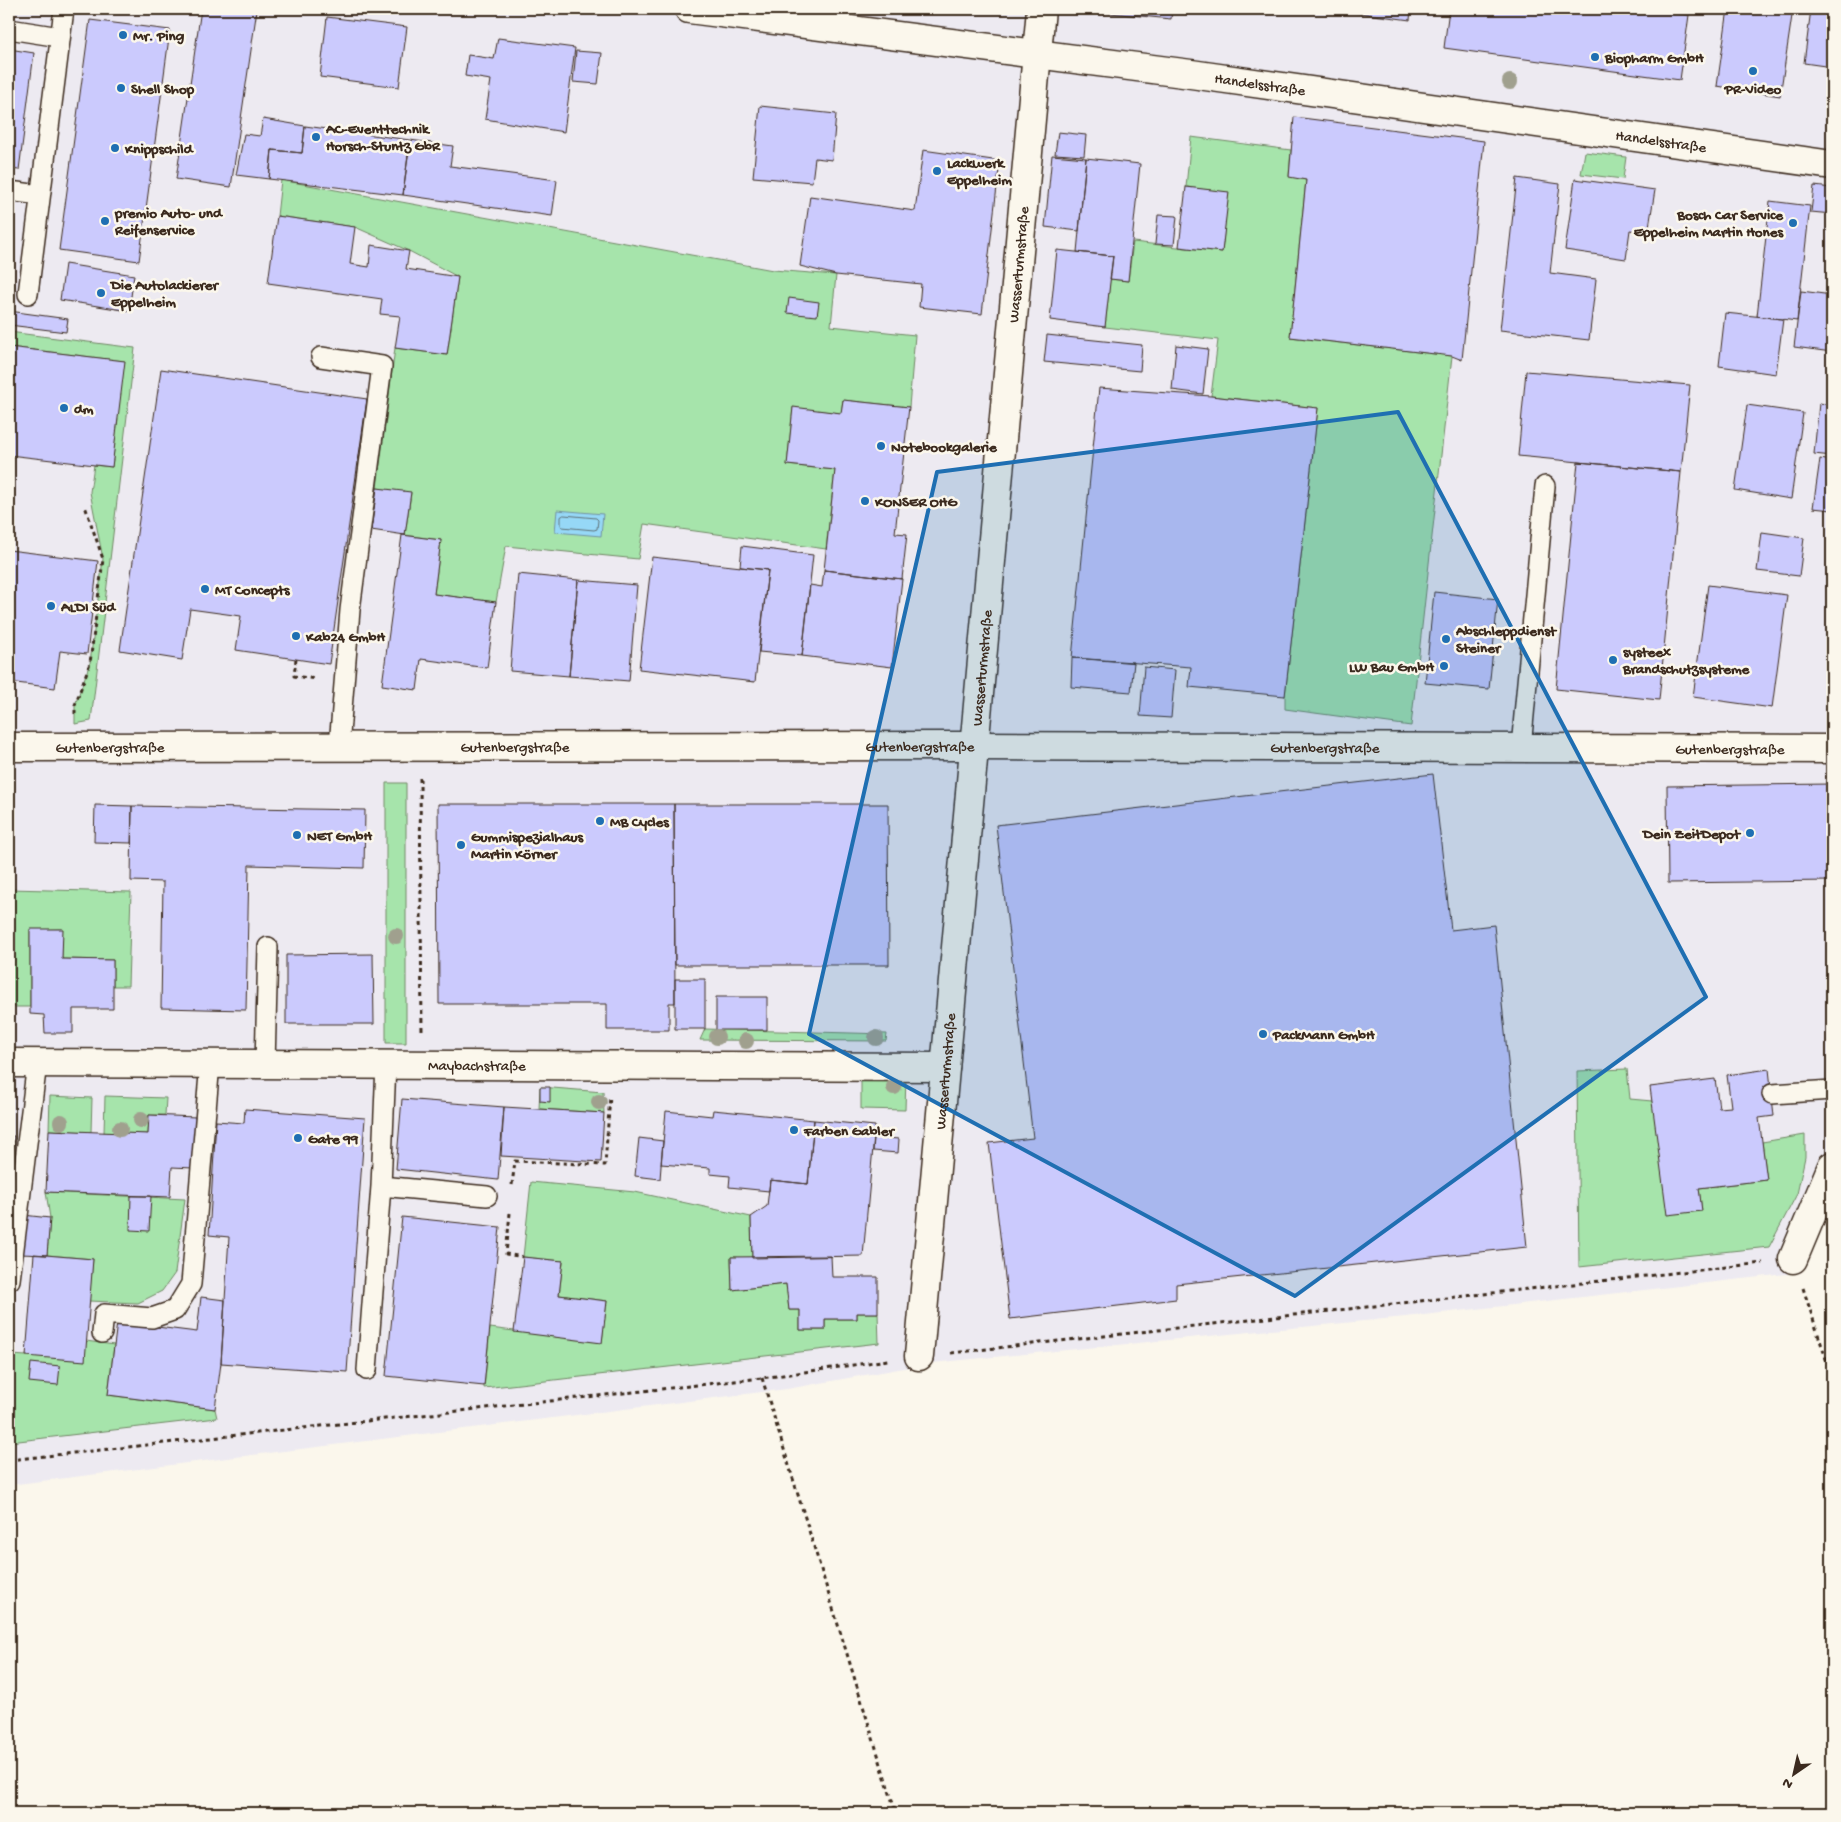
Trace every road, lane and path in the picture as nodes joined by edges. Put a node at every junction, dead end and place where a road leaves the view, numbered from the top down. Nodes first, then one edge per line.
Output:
1 (64, 9) edge
2 (689, 9) edge
3 (1041, 9) edge
4 (9, 30) edge
5 (60, 37) junction
6 (1037, 54) junction
7 (1832, 165) edge
8 (9, 191) edge
9 (40, 195) junction
10 (28, 294) dead end
11 (321, 357) dead end
12 (1545, 486) dead end
13 (85, 506) dead end
14 (296, 660) dead end
15 (344, 683) junction
16 (339, 746) junction
17 (419, 746) junction
18 (974, 746) junction
19 (9, 747) edge
20 (74, 747) junction
21 (1521, 748) junction
22 (1832, 749) edge
23 (268, 947) dead end
24 (9, 1063) edge
25 (37, 1063) junction
26 (210, 1064) junction
27 (266, 1064) junction
28 (386, 1064) junction
29 (423, 1065) junction
30 (611, 1066) junction
31 (945, 1067) junction
32 (1832, 1090) edge
33 (1772, 1094) dead end
34 (1832, 1166) edge
35 (381, 1186) junction
36 (512, 1189) dead end
37 (487, 1196) dead end
38 (510, 1208) dead end
39 (523, 1256) dead end
40 (1794, 1259) junction
41 (10, 1280) dead end
42 (102, 1333) dead end
43 (919, 1356) junction
44 (367, 1370) dead end
45 (1832, 1377) edge
46 (762, 1378) junction
47 (9, 1460) edge
48 (896, 1813) edge

1 - 5 lane
2 - 6 street, Handelsstraße
3 - 6 street, Wasserturmstraße
4 - 5 lane
5 - 9 lane
6 - 7 street, Handelsstraße
6 - 18 street, Wasserturmstraße
8 - 9 lane
9 - 10 lane
11 - 15 lane
12 - 21 lane
13 - 20 path
14 - 15 path
15 - 16 lane
16 - 17 street, Gutenbergstraße
16 - 20 street, Gutenbergstraße
17 - 18 street, Gutenbergstraße
17 - 29 path
18 - 21 street, Gutenbergstraße
18 - 31 street, Wasserturmstraße
19 - 20 street, Gutenbergstraße
21 - 22 street, Gutenbergstraße
23 - 27 lane
24 - 25 street, Maybachstraße
25 - 26 street, Maybachstraße
25 - 41 lane
26 - 27 street, Maybachstraße
26 - 42 lane
27 - 28 street, Maybachstraße
28 - 29 street, Maybachstraße
28 - 35 lane
29 - 30 street, Maybachstraße
30 - 31 street, Maybachstraße
30 - 36 path
31 - 43 street, Wasserturmstraße
32 - 33 lane
34 - 40 street
35 - 37 lane
35 - 44 lane
38 - 39 path
40 - 43 path
40 - 45 path
43 - 46 path
46 - 47 path
46 - 48 path

